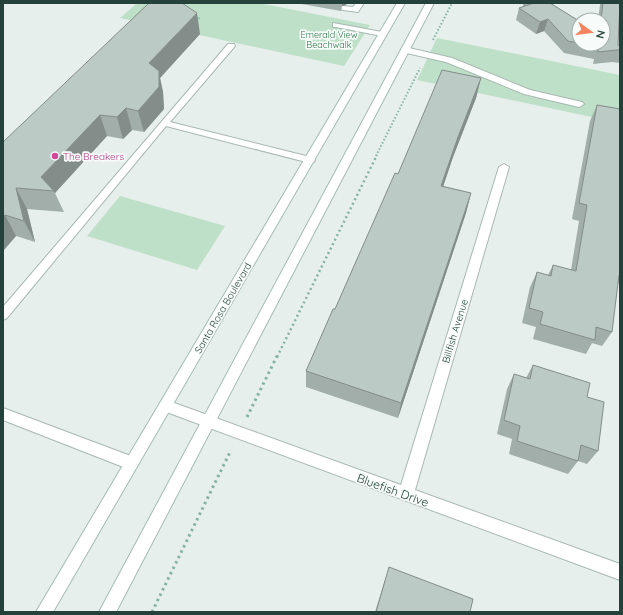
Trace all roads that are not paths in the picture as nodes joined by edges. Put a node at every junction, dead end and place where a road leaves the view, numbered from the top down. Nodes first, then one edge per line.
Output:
1 (401, 3) edge
2 (430, 3) edge
3 (357, 6) edge
4 (343, 8) dead end
5 (336, 25) dead end
6 (382, 34) junction
7 (231, 46) dead end
8 (405, 50) junction
9 (579, 104) dead end
10 (164, 123) junction
11 (310, 160) junction
12 (504, 167) dead end
13 (3, 315) edge
14 (166, 406) junction
15 (3, 414) edge
16 (207, 422) junction
17 (131, 463) junction
18 (406, 494) junction
19 (620, 572) edge
20 (44, 612) edge
21 (107, 612) edge

1 - 6 street, Santa Rosa Boulevard
2 - 8 street
3 - 4 street
5 - 6 street
6 - 11 street, Santa Rosa Boulevard
7 - 10 street
8 - 9 street
8 - 16 street
10 - 11 street
10 - 13 street
11 - 14 street, Santa Rosa Boulevard
12 - 18 street, Billfish Avenue
14 - 16 street, Bluefish Drive
14 - 17 street, Santa Rosa Boulevard
15 - 17 street
16 - 18 street, Bluefish Drive
16 - 21 street
17 - 20 street, Santa Rosa Boulevard
18 - 19 street, Bluefish Drive

